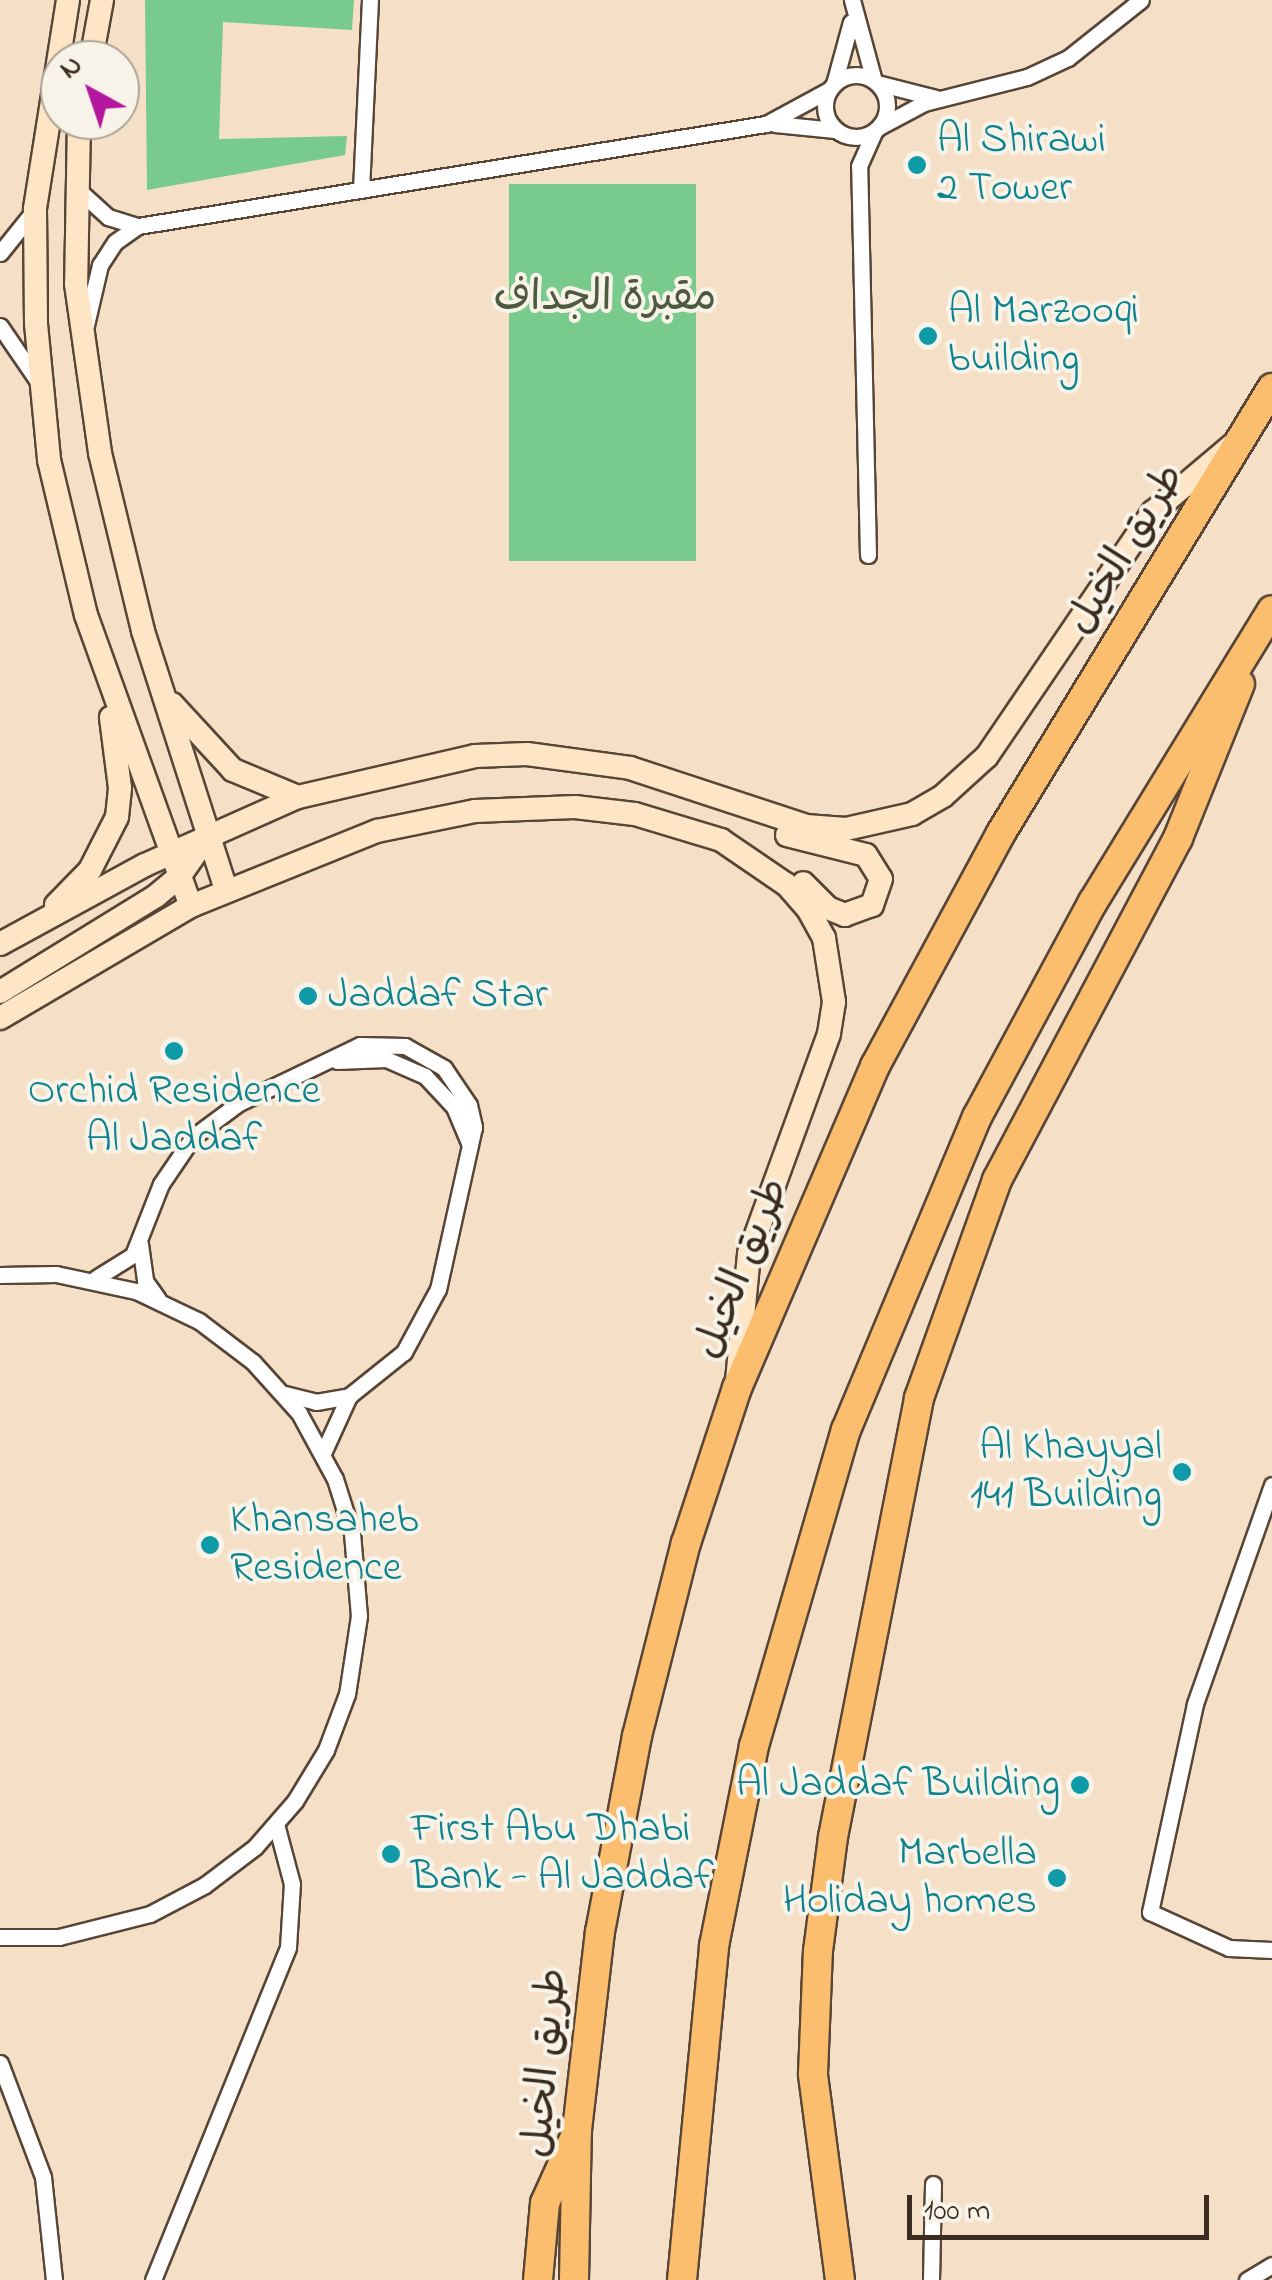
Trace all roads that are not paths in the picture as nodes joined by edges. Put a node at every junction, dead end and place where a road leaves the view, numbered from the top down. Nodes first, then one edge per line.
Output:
1 (68, 0) edge
2 (102, 0) edge
3 (370, 0) edge
4 (1141, 0) edge
5 (853, 6) edge
6 (95, 40) edge
7 (875, 82) junction
8 (832, 87) junction
9 (940, 98) junction
10 (766, 124) junction
11 (878, 129) junction
12 (838, 132) junction
13 (78, 140) edge
14 (860, 178) junction
15 (74, 186) junction
16 (361, 190) junction
17 (35, 209) junction
18 (138, 226) junction
19 (0, 253) edge
20 (0, 326) edge
21 (82, 338) junction
22 (42, 388) junction
23 (1272, 388) edge
24 (1243, 437) junction
25 (868, 554) dead end
26 (1272, 610) edge
27 (1252, 642) junction
28 (159, 685) junction
29 (111, 690) junction
30 (298, 797) junction
31 (728, 802) junction
32 (209, 834) junction
33 (721, 840) junction
34 (170, 854) junction
35 (180, 878) junction
36 (226, 889) junction
37 (191, 906) junction
38 (41, 921) junction
39 (0, 944) edge
40 (0, 992) edge
41 (0, 1018) edge
42 (140, 1244) junction
43 (0, 1275) edge
44 (88, 1279) junction
45 (159, 1300) junction
46 (736, 1388) junction
47 (284, 1394) junction
48 (349, 1396) junction
49 (323, 1454) junction
50 (1272, 1485) edge
51 (276, 1824) junction
52 (0, 1937) edge
53 (1272, 1950) edge
54 (0, 2062) edge
55 (577, 2130) junction
56 (933, 2184) dead end
57 (1272, 2266) edge
58 (57, 2277) edge
59 (153, 2280) edge
60 (538, 2280) edge
61 (574, 2280) edge
62 (682, 2280) edge
63 (840, 2280) edge
64 (931, 2280) edge
65 (1247, 2280) edge

1 - 17 main road
2 - 6 main road
3 - 16 street
4 - 9 street
5 - 7 street
5 - 8 street
7 - 8 street
7 - 9 street
7 - 11 street
8 - 10 street
8 - 12 street
9 - 11 street
10 - 12 street
10 - 16 street
11 - 12 street
11 - 14 street
12 - 14 street
13 - 15 main road
14 - 25 street
15 - 18 street
15 - 21 main road
16 - 18 street
17 - 19 street
17 - 22 main road
18 - 21 street
20 - 22 street
21 - 28 main road
22 - 29 main road
23 - 24 highway, طريق الخيل
24 - 31 main road
24 - 46 highway, طريق الخيل
26 - 27 highway
27 - 62 highway
27 - 63 highway
28 - 30 main road
28 - 32 main road
29 - 34 main road
29 - 38 main road
30 - 31 main road
30 - 32 main road
31 - 33 main road
32 - 34 main road
32 - 35 main road
32 - 36 main road
33 - 36 main road
33 - 46 main road
34 - 35 main road
34 - 38 main road
35 - 37 main road
35 - 40 main road
36 - 37 main road
37 - 41 main road
38 - 39 main road
42 - 44 street
42 - 45 street
42 - 48 street
43 - 44 street
44 - 45 street
45 - 47 street
46 - 55 highway, طريق الخيل
47 - 48 street
47 - 49 street
48 - 49 street
49 - 51 street
50 - 53 street
51 - 52 street
51 - 59 street
54 - 58 street
55 - 60 highway
55 - 61 highway, طريق الخيل
56 - 64 street
57 - 65 street

